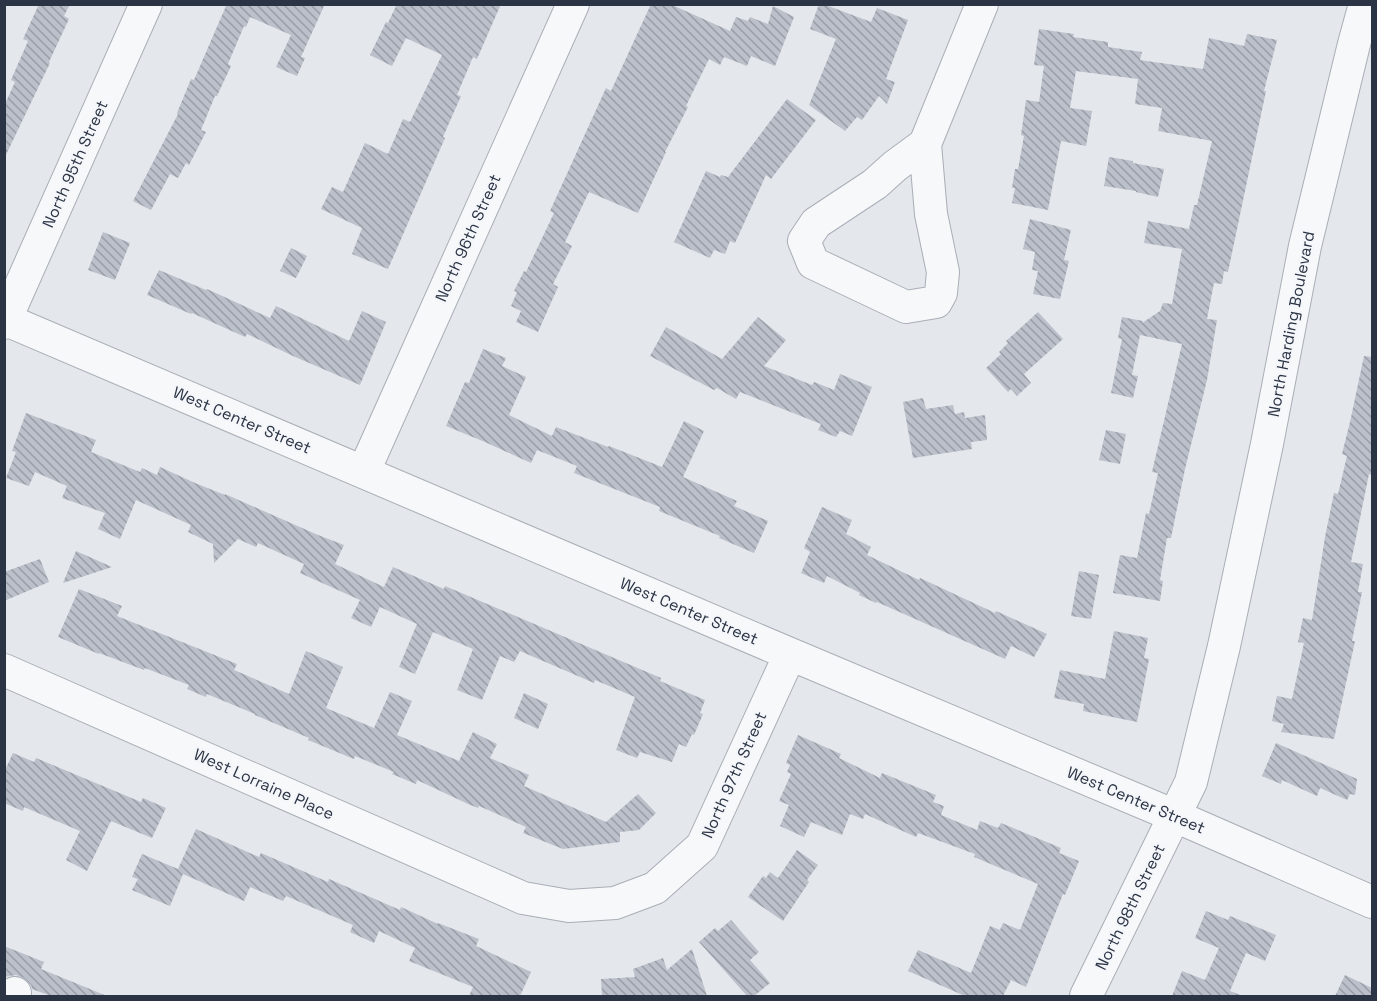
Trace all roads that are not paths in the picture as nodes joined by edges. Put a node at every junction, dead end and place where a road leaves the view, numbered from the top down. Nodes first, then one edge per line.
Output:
1 (146, 4) edge
2 (573, 4) edge
3 (982, 4) edge
4 (1361, 9) edge
5 (925, 144) junction
6 (5, 320) edge
7 (364, 471) junction
8 (1224, 646) joint
9 (789, 654) junction
10 (4, 670) edge
11 (1175, 816) junction
12 (523, 898) joint
13 (1372, 902) edge
14 (1086, 996) edge

1 - 6 street, North 95th Street
2 - 7 street, North 96th Street
3 - 5 street
4 - 8 street, North Harding Boulevard
5 - 5 street
6 - 7 street, West Center Street
7 - 9 street, West Center Street
8 - 11 street, North 98th Street
9 - 11 street, West Center Street
9 - 12 street, North 97th Street
10 - 12 street, West Lorraine Place
11 - 13 street, West Center Street
11 - 14 street, North 98th Street

